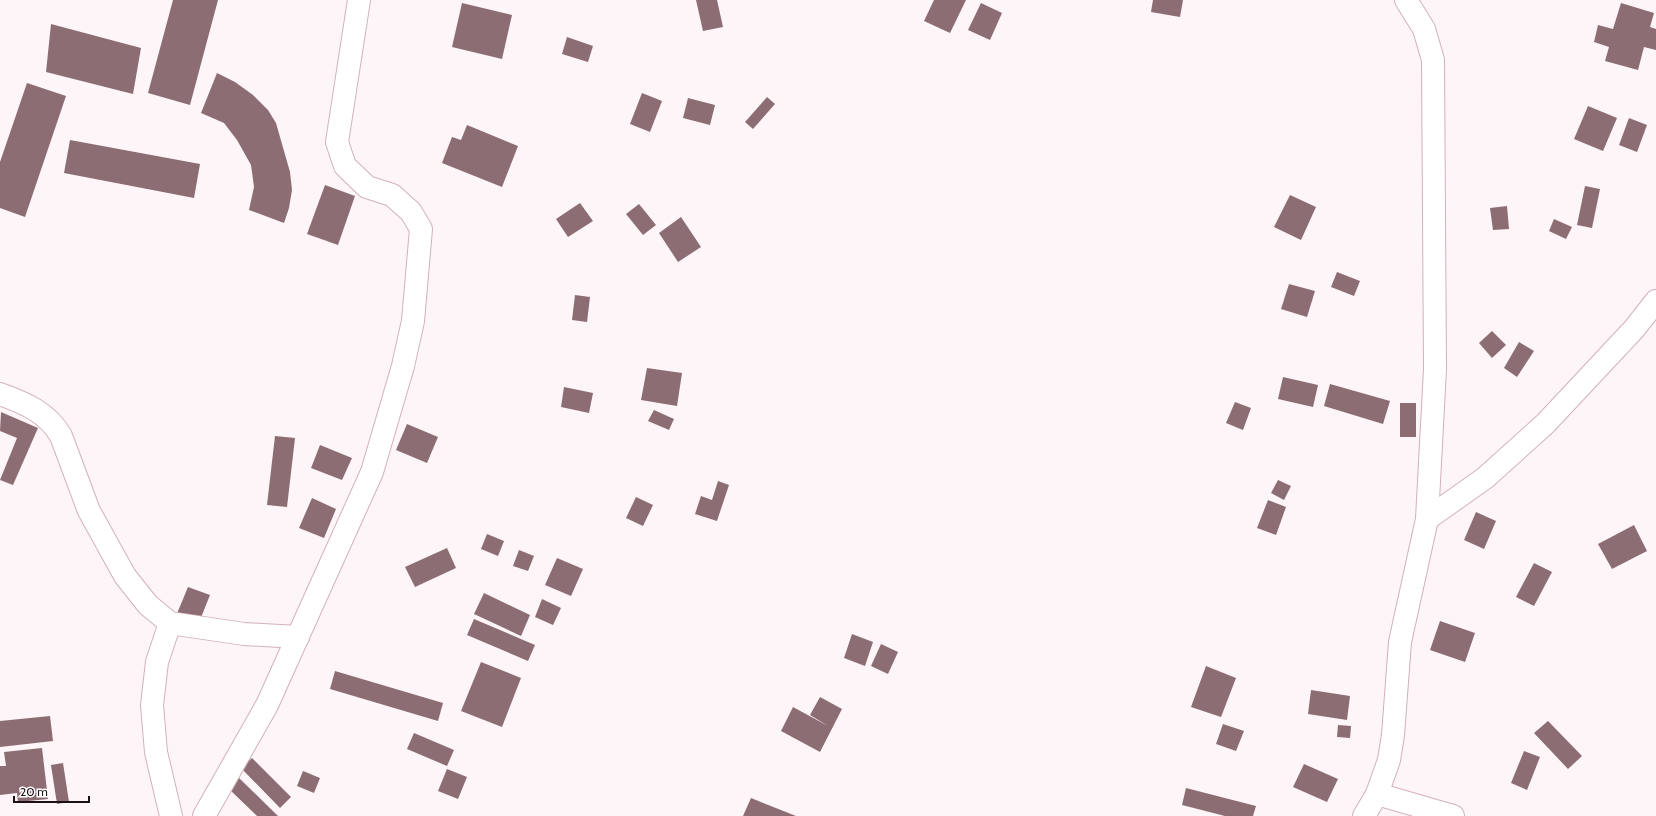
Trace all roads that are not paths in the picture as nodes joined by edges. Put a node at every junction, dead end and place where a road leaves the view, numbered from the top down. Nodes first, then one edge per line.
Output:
1 (358, 0) edge
2 (1406, 0) edge
3 (1656, 301) edge
4 (0, 394) edge
5 (1428, 519) junction
6 (170, 623) junction
7 (298, 637) junction
8 (1377, 794) junction
9 (171, 816) edge
10 (204, 816) edge
11 (1364, 816) edge
12 (1453, 816) edge

1 - 7 street
2 - 5 street
3 - 5 street
4 - 6 street
5 - 8 street
6 - 7 street
6 - 9 street
7 - 10 street
8 - 11 street
8 - 12 street

